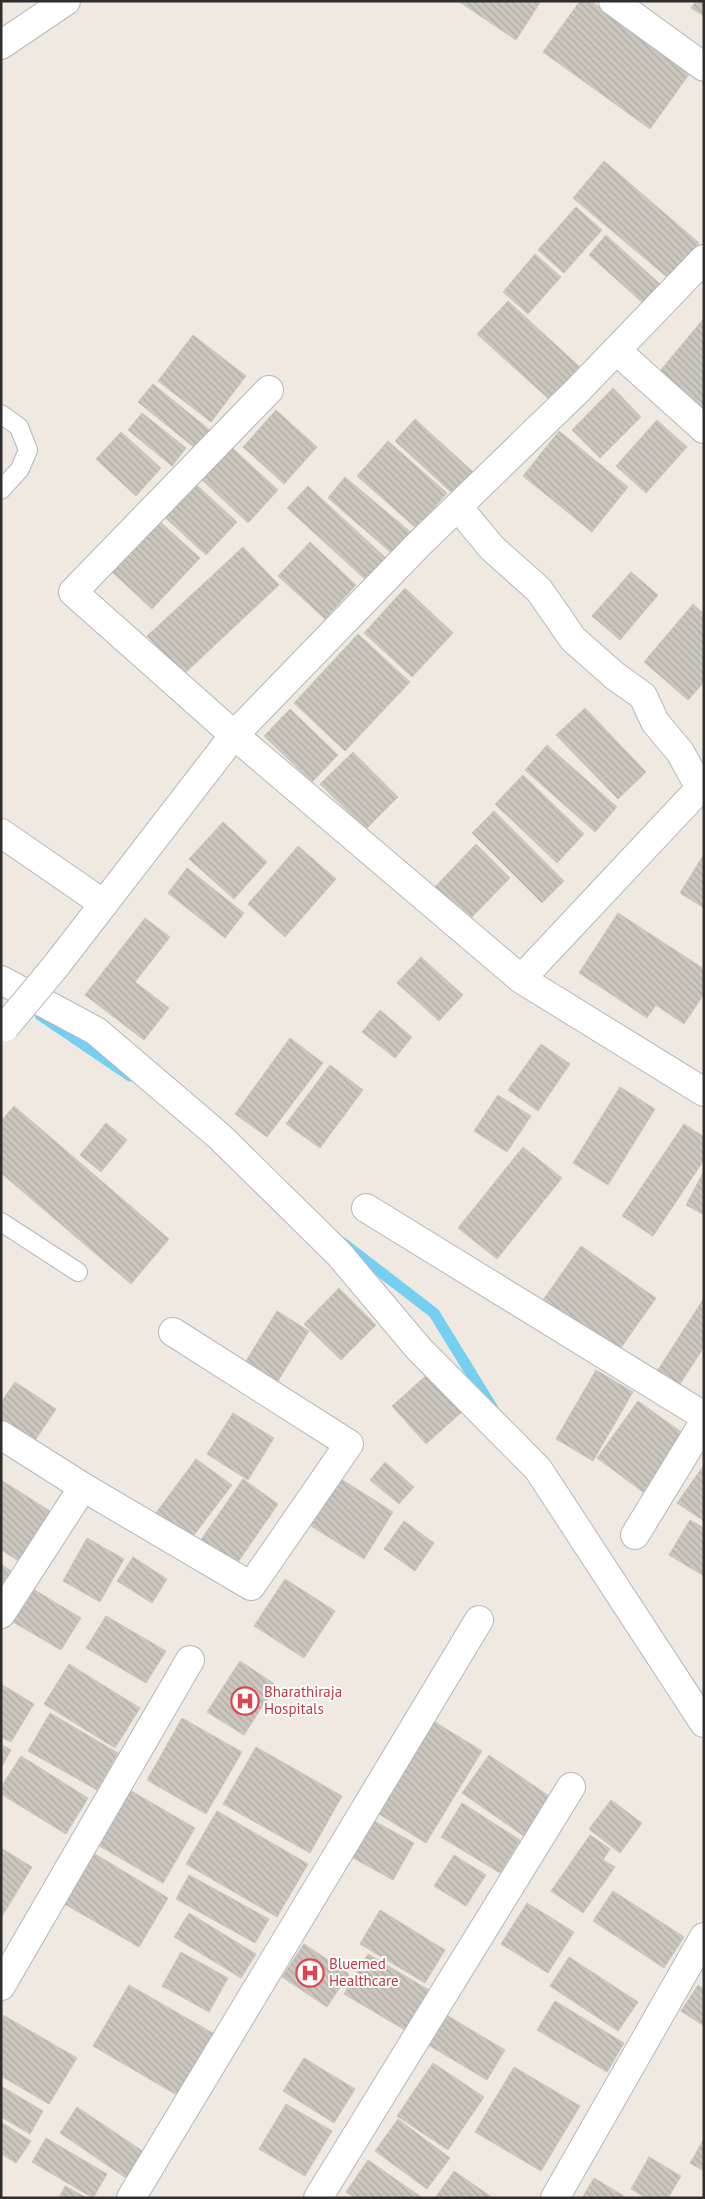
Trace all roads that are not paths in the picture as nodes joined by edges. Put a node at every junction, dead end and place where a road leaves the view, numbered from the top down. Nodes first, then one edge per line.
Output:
1 (66, 1) edge
2 (613, 1) edge
3 (1, 45) edge
4 (704, 67) edge
5 (704, 259) edge
6 (616, 350) junction
7 (270, 390) dead end
8 (1, 414) edge
9 (704, 430) edge
10 (1, 490) edge
11 (458, 506) junction
12 (234, 735) junction
13 (703, 787) edge
14 (1, 833) edge
15 (104, 904) junction
16 (521, 979) junction
17 (1, 980) edge
18 (3, 1029) edge
19 (704, 1092) edge
20 (366, 1208) dead end
21 (1, 1222) edge
22 (78, 1272) dead end
23 (173, 1332) dead end
24 (704, 1416) edge
25 (704, 1422) edge
26 (1, 1435) edge
27 (84, 1487) junction
28 (635, 1535) dead end
29 (1, 1614) edge
30 (479, 1620) dead end
31 (190, 1660) dead end
32 (704, 1723) edge
33 (571, 1787) dead end
34 (704, 1936) edge
35 (1, 1986) edge
36 (131, 2198) edge
37 (318, 2198) edge
38 (554, 2198) edge

1 - 3 street
2 - 4 street
5 - 6 street
6 - 9 street
6 - 11 street
7 - 12 street
8 - 10 lane
11 - 12 street
11 - 13 street
12 - 15 street
12 - 16 street
13 - 16 street
14 - 15 street
15 - 18 street, bridge
16 - 19 street
17 - 32 street
20 - 24 street
21 - 22 lane
23 - 27 street
25 - 28 street
26 - 27 street
27 - 29 street
30 - 36 street
31 - 35 street
33 - 37 street
34 - 38 street

